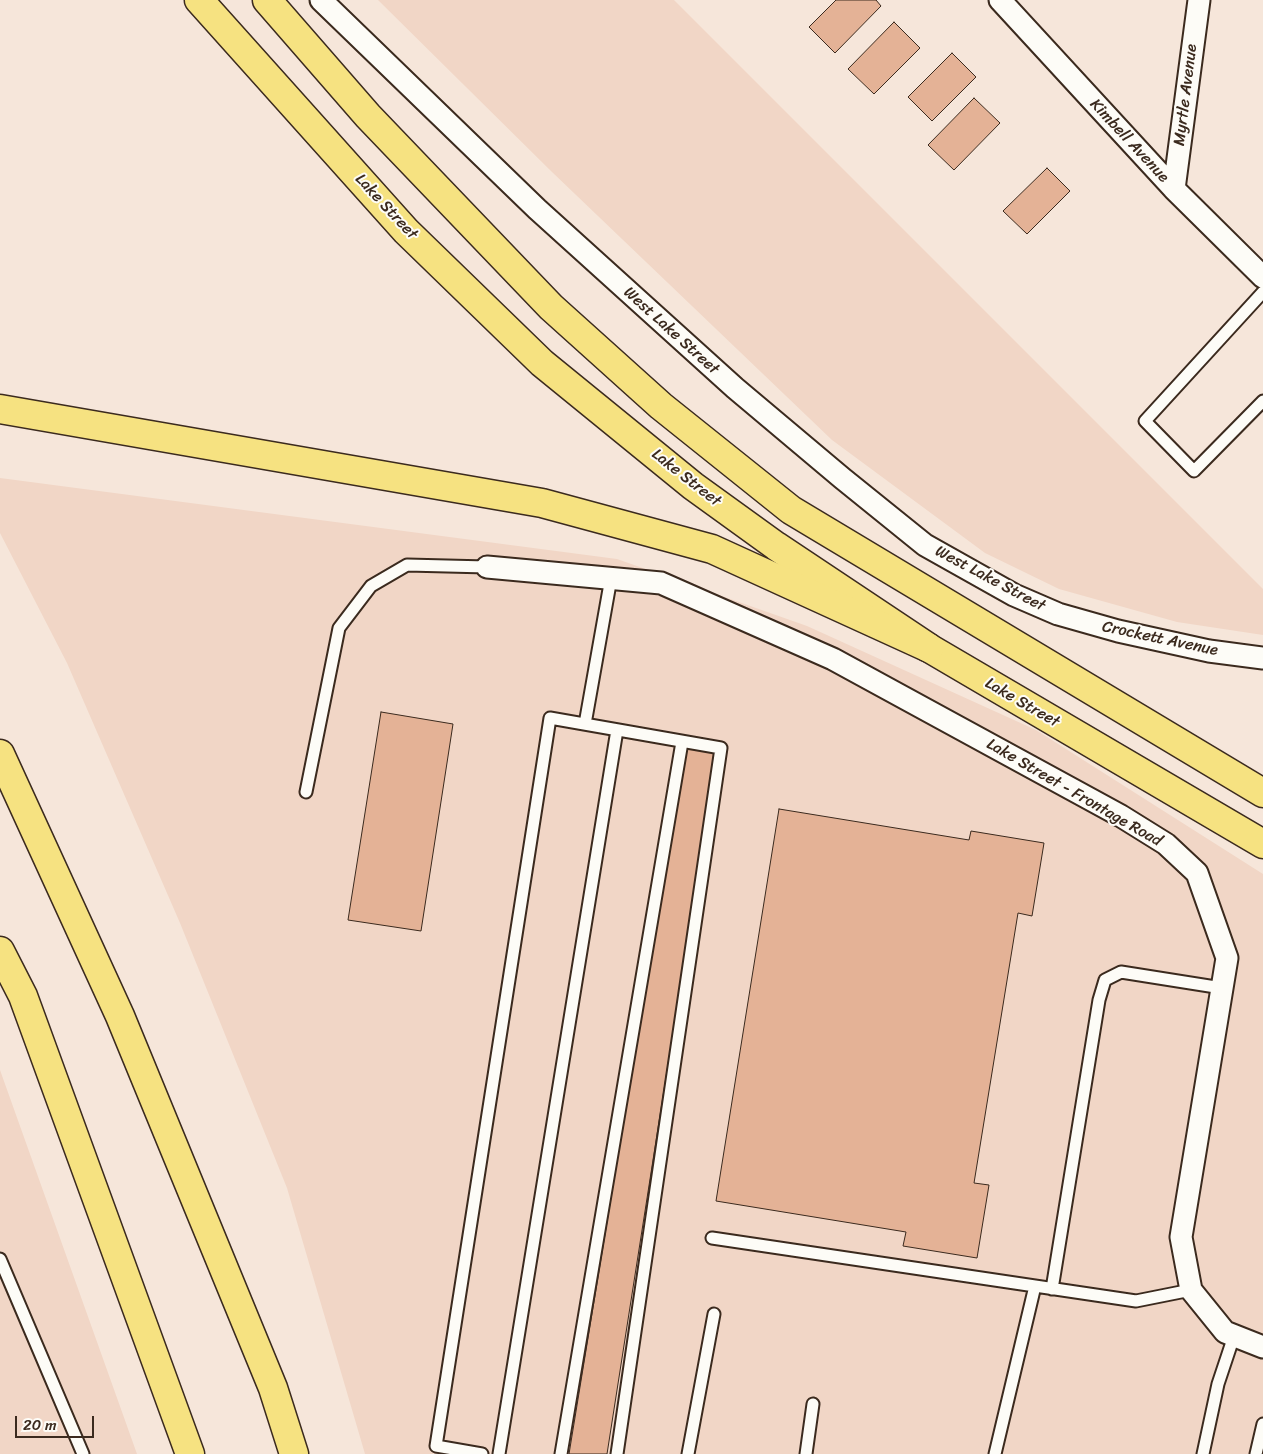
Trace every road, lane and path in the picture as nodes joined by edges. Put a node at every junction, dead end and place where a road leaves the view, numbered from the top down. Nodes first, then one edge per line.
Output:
1 (199, 0) edge
2 (267, 0) edge
3 (322, 0) edge
4 (1000, 0) edge
5 (1199, 0) edge
6 (1174, 189) junction
7 (1263, 277) edge
8 (1263, 292) edge
9 (1263, 400) edge
10 (0, 409) edge
11 (487, 567) joint
12 (611, 578) junction
13 (1058, 614) joint
14 (929, 648) junction
15 (1263, 658) edge
16 (585, 724) junction
17 (617, 730) junction
18 (682, 742) junction
19 (0, 754) edge
20 (306, 792) dead end
21 (1263, 793) edge
22 (1263, 844) edge
23 (0, 951) edge
24 (0, 961) edge
25 (1222, 988) junction
26 (23, 996) junction
27 (712, 1238) dead end
28 (0, 1259) edge
29 (1034, 1286) junction
30 (1052, 1289) junction
31 (1190, 1290) junction
32 (714, 1314) dead end
33 (1234, 1336) junction
34 (1263, 1347) edge
35 (813, 1404) dead end
36 (1263, 1424) edge
37 (83, 1454) edge
38 (190, 1454) edge
39 (294, 1454) edge
40 (482, 1454) edge
41 (499, 1454) edge
42 (561, 1454) edge
43 (616, 1454) edge
44 (688, 1454) edge
45 (806, 1454) edge
46 (995, 1454) edge
47 (1203, 1454) edge
48 (1256, 1454) edge

1 - 14 main road, Lake Street
2 - 21 main road
3 - 13 street, West Lake Street
4 - 6 street, Kimbell Avenue
5 - 6 street, Myrtle Avenue
6 - 7 street, Kimbell Avenue
8 - 9 lane
10 - 14 main road
11 - 12 street, Lake Street - Frontage Road
11 - 20 lane
12 - 16 lane
12 - 25 street, Lake Street - Frontage Road
13 - 15 street, Crockett Avenue
14 - 22 main road, Lake Street
16 - 17 lane
16 - 40 lane
17 - 18 lane
17 - 41 lane
18 - 42 lane
18 - 43 lane
19 - 39 main road
23 - 26 main road
24 - 26 main road
25 - 30 lane
25 - 31 street, Lake Street - Frontage Road
26 - 38 main road
27 - 29 lane
28 - 37 lane
29 - 30 lane
29 - 46 lane
30 - 31 lane
31 - 33 street
32 - 44 lane
33 - 34 street
33 - 47 lane
35 - 45 lane
36 - 48 lane

